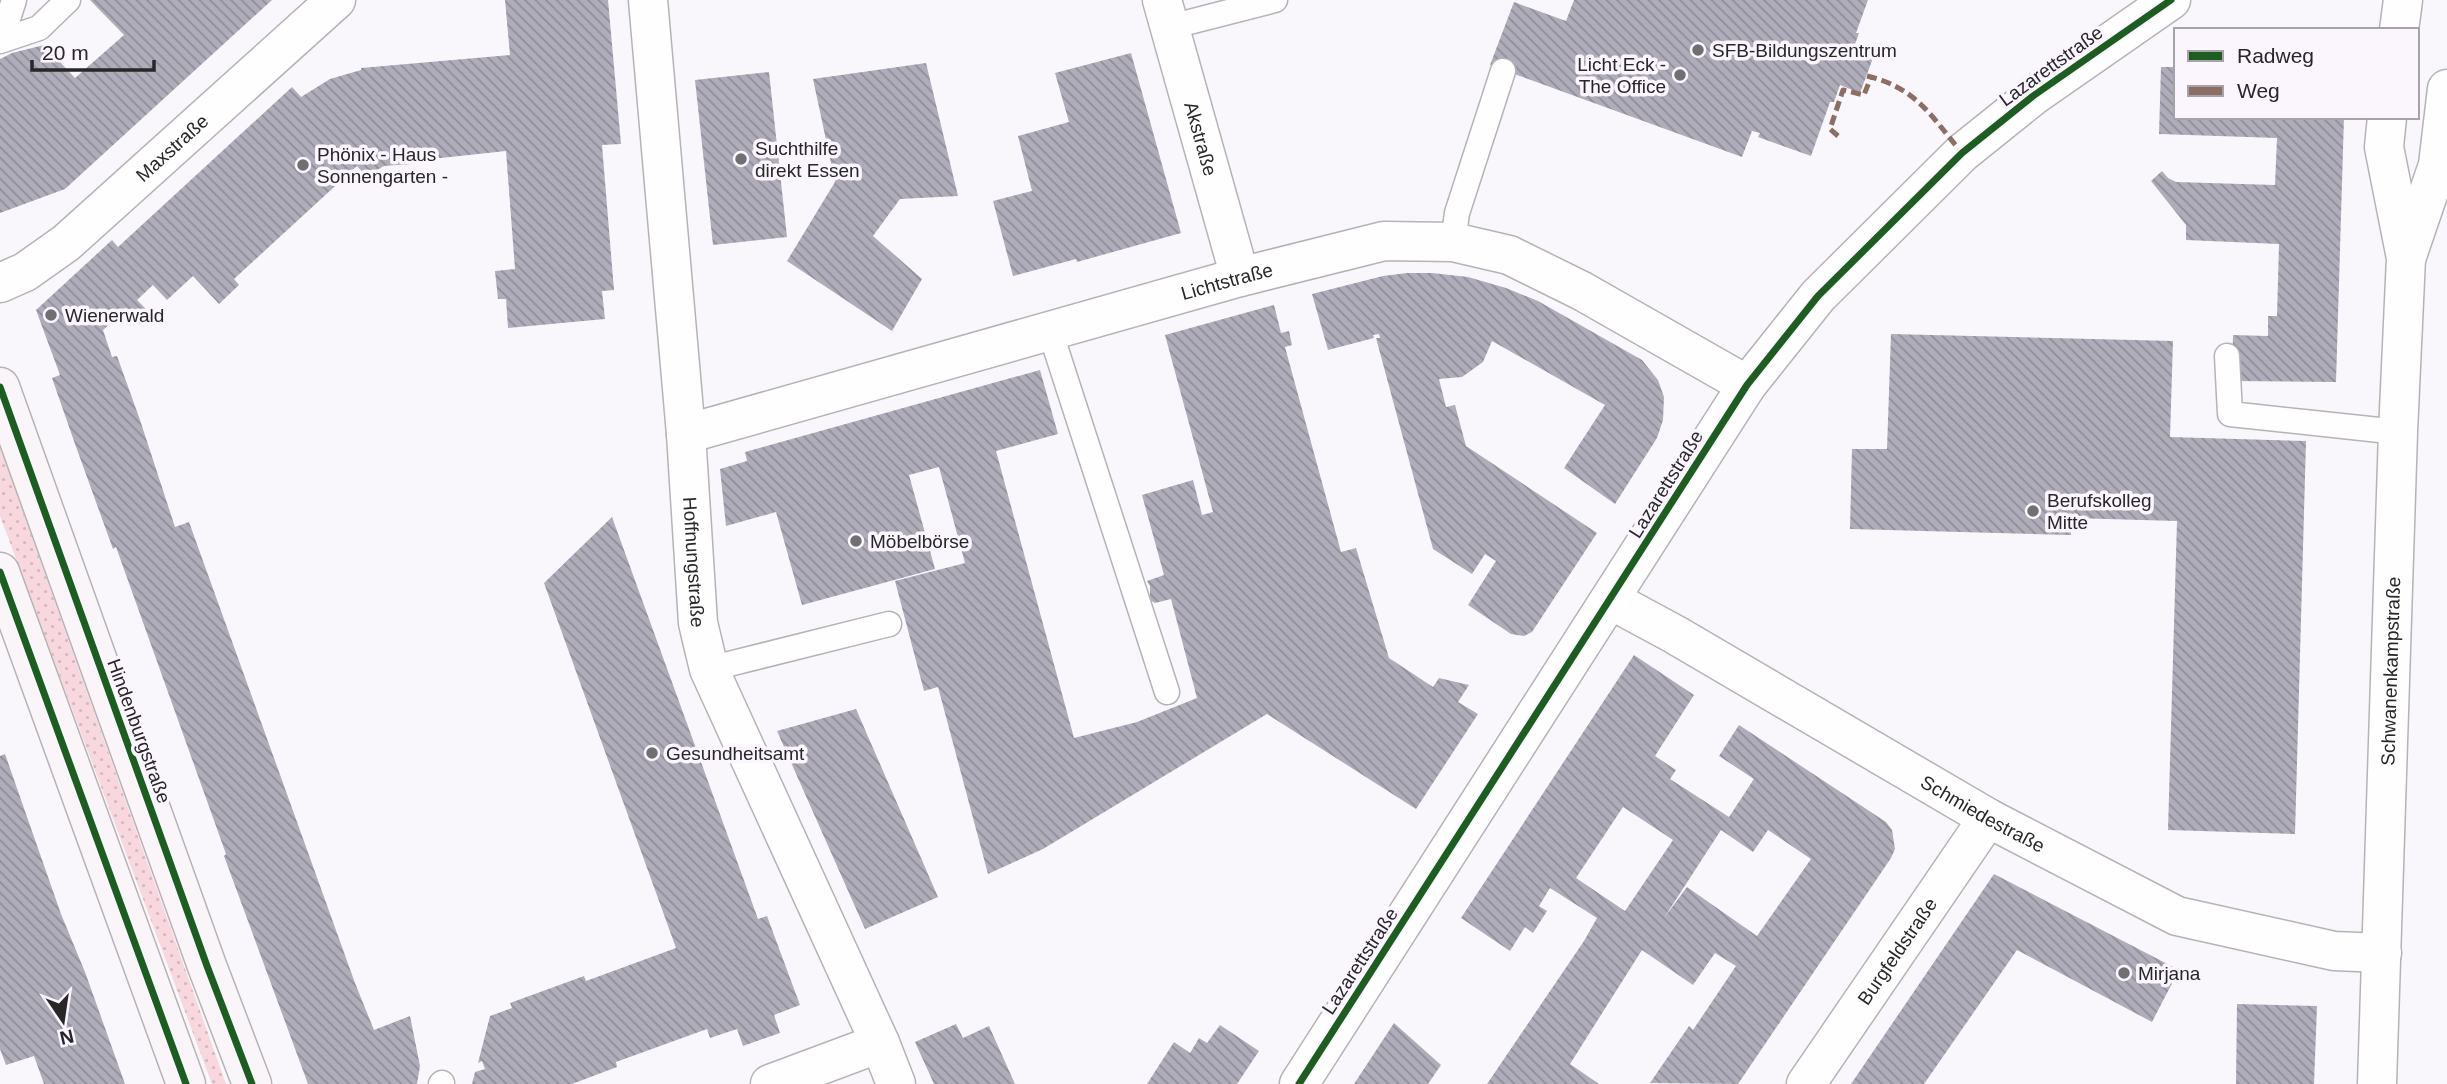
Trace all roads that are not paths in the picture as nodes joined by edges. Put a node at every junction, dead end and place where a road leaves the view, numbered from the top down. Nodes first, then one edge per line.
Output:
1 (14, 0) edge
2 (68, 0) edge
3 (336, 0) edge
4 (648, 0) edge
5 (1275, 0) edge
6 (2171, 0) edge
7 (2403, 0) edge
8 (1166, 13) edge
9 (2399, 28) edge
10 (0, 41) edge
11 (1503, 71) dead end
12 (2447, 89) edge
13 (2388, 119) edge
14 (1453, 242) junction
15 (2406, 258) junction
16 (1240, 277) junction
17 (0, 283) edge
18 (1050, 331) junction
19 (2227, 355) dead end
20 (1747, 385) junction
21 (0, 387) edge
22 (2398, 432) junction
23 (686, 434) junction
24 (0, 572) edge
25 (1611, 600) junction
26 (889, 624) dead end
27 (709, 669) junction
28 (1167, 692) dead end
29 (1988, 818) junction
30 (2382, 953) junction
31 (880, 1043) junction
32 (186, 1084) edge
33 (252, 1084) edge
34 (770, 1084) edge
35 (896, 1084) edge
36 (1299, 1084) edge
37 (1806, 1084) edge
38 (2377, 1084) edge

1 - 10 lane
2 - 10 lane
3 - 17 street, Maxstraße
4 - 23 street, Hoffnungstraße
5 - 8 lane
6 - 20 street, Lazarettstraße
7 - 9 street
8 - 16 street, Akstraße
11 - 14 lane
12 - 15 street, Schwanenkampstraße
13 - 15 street, Schwanenkampstraße
14 - 16 street, Lichtstraße
14 - 20 street, Lichtstraße
15 - 22 street, Schwanenkampstraße
16 - 18 street, Lichtstraße
18 - 23 street, Lichtstraße
18 - 28 lane
19 - 22 lane
20 - 25 street, Lazarettstraße
21 - 33 main road, Hindenburgstraße
22 - 30 street, Schwanenkampstraße
23 - 27 street, Hoffnungstraße
24 - 32 main road
25 - 29 street, Schmiedestraße
25 - 36 street, Lazarettstraße
26 - 27 lane
27 - 31 street, Hoffnungstraße
29 - 30 street, Schmiedestraße
29 - 37 street, Burgfeldstraße
30 - 38 street, Schwanenkampstraße
31 - 34 street
31 - 35 street, Hoffnungstraße

